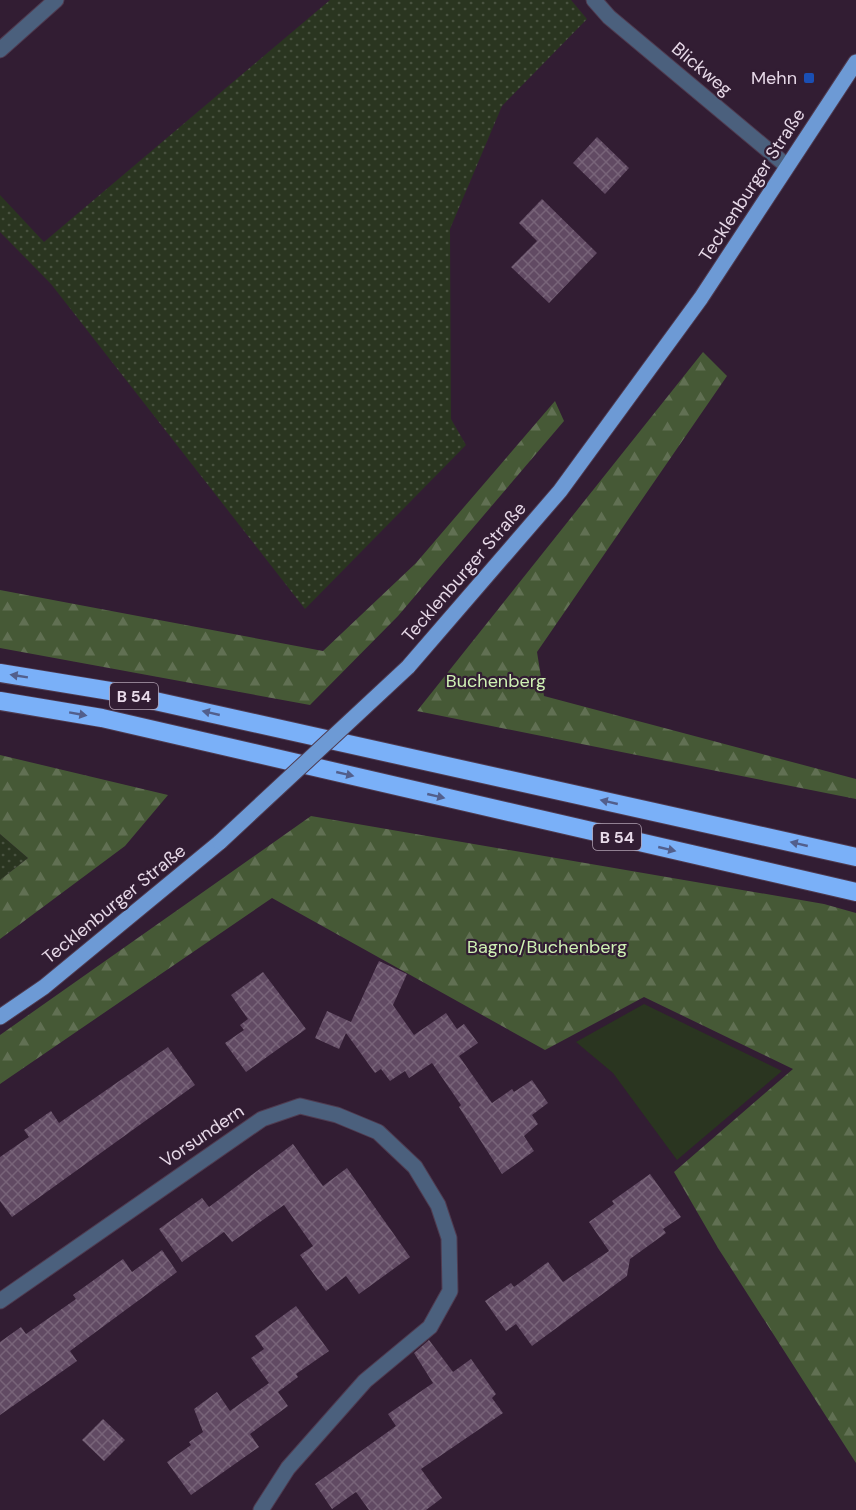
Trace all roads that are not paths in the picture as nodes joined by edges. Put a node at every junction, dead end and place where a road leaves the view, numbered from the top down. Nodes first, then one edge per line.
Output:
1 (56, 0) edge
2 (594, 0) edge
3 (0, 50) edge
4 (856, 62) edge
5 (787, 166) junction
6 (0, 673) edge
7 (0, 701) edge
8 (856, 857) edge
9 (856, 892) edge
10 (0, 1017) edge
11 (0, 1301) edge
12 (261, 1510) edge

1 - 3 street
2 - 5 street, Blickweg
4 - 5 main road, Tecklenburger Straße
5 - 10 main road, Tecklenburger Straße, bridge
8 -> 6 highway, B 54
7 -> 9 highway, B 54
11 - 12 street, Vorsundern

